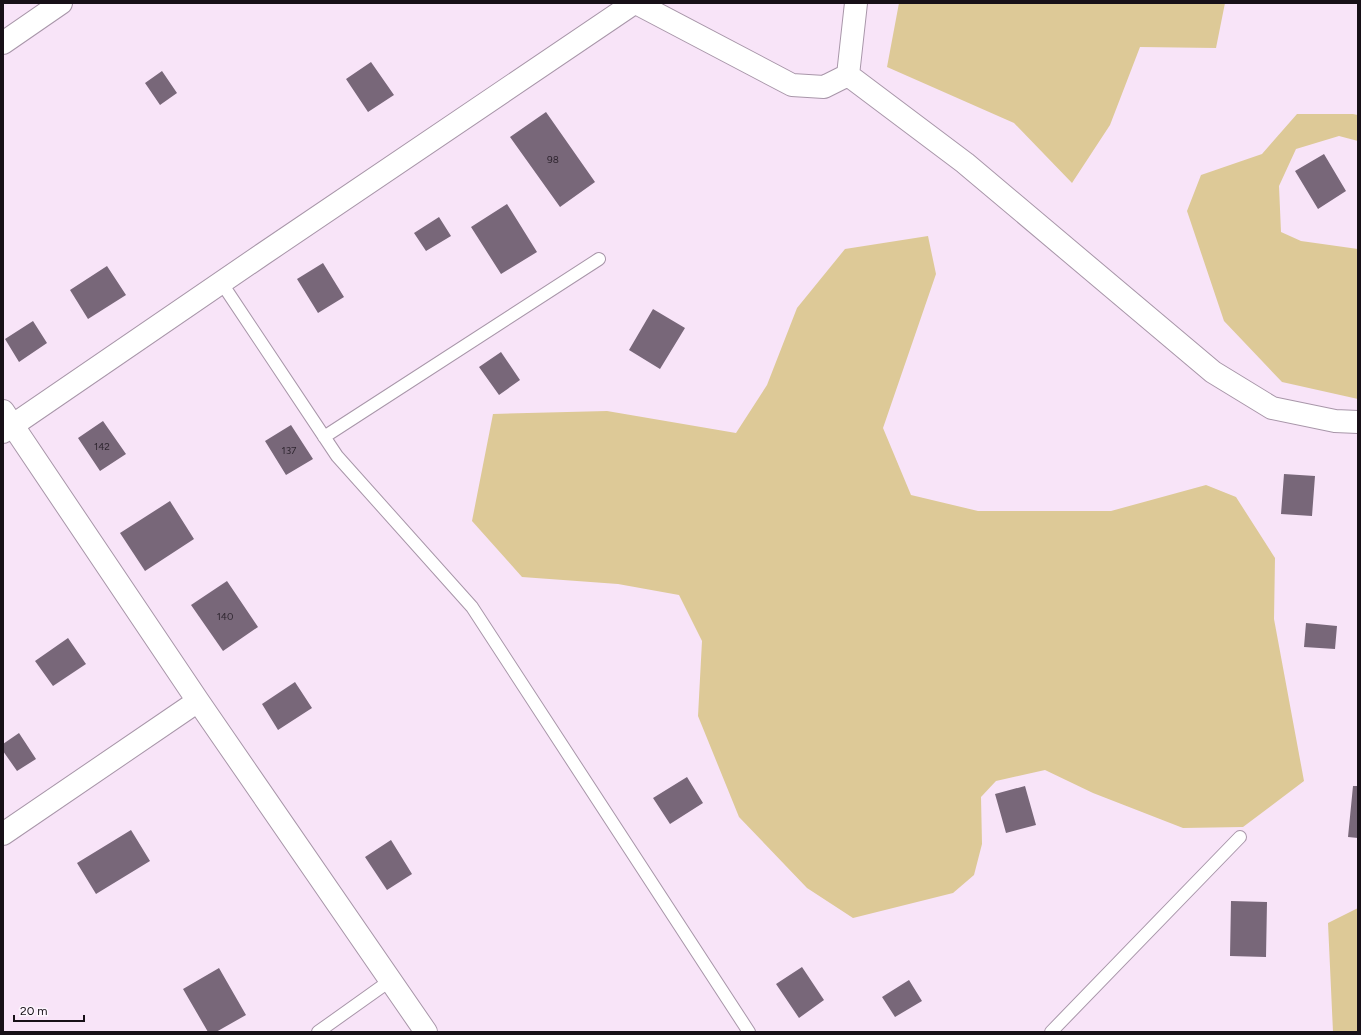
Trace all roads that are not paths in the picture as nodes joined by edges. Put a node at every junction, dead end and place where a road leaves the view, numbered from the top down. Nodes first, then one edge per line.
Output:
1 (61, 3) edge
2 (635, 3) edge
3 (856, 3) edge
4 (3, 42) edge
5 (848, 75) junction
6 (598, 259) dead end
7 (221, 282) junction
8 (1358, 422) edge
9 (6, 423) edge
10 (324, 437) junction
11 (198, 702) junction
12 (3, 834) edge
13 (1240, 837) dead end
14 (391, 980) junction
15 (318, 1032) edge
16 (426, 1032) edge
17 (748, 1032) edge
18 (1051, 1032) edge

1 - 4 street
2 - 5 street
2 - 7 street
3 - 5 street
5 - 8 street
6 - 10 lane
7 - 9 street
7 - 10 lane
9 - 11 street
10 - 17 lane
11 - 12 street
11 - 14 street
13 - 18 lane
14 - 15 lane
14 - 16 street

